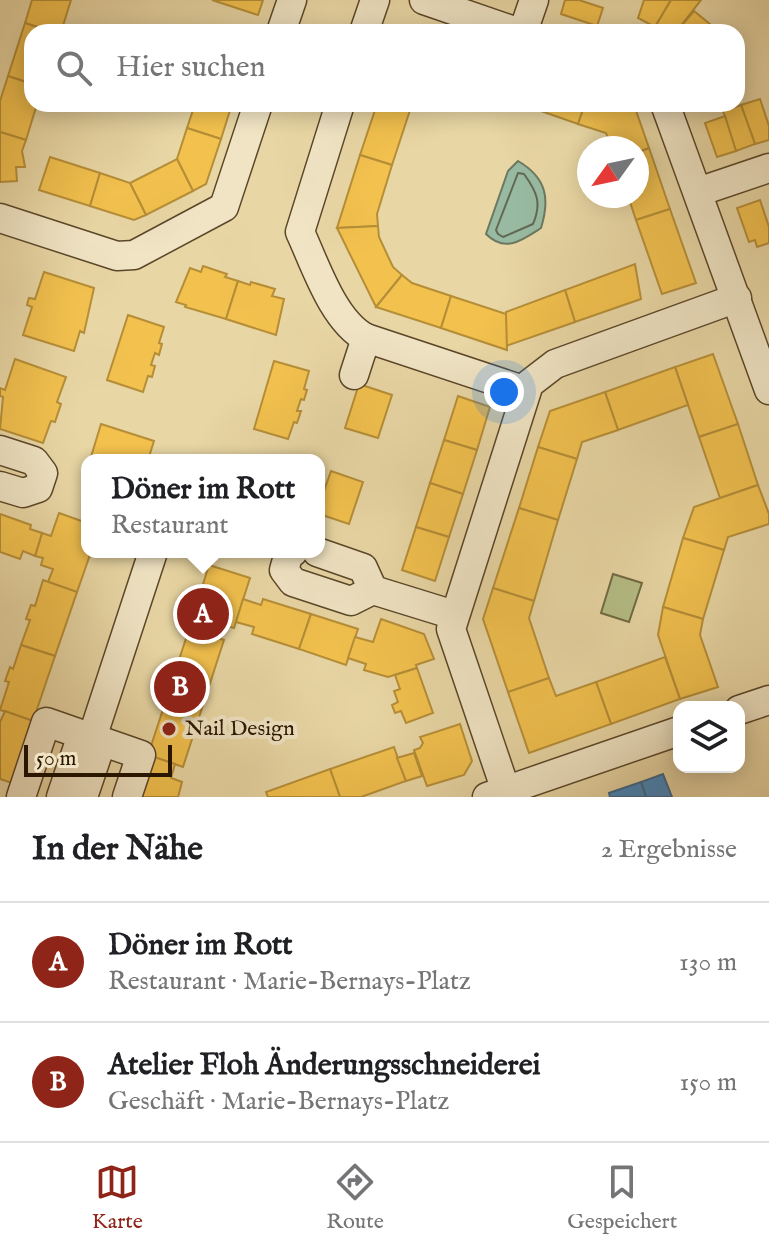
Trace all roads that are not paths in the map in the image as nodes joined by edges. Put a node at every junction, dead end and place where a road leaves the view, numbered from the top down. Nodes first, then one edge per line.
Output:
1 (292, 0) edge
2 (375, 0) edge
3 (424, 0) edge
4 (534, 0) edge
5 (284, 24) edge
6 (367, 24) edge
7 (496, 24) edge
8 (524, 24) edge
9 (255, 112) edge
10 (338, 112) edge
11 (668, 112) edge
12 (769, 168) edge
13 (698, 192) junction
14 (0, 218) edge
15 (737, 298) junction
16 (366, 338) junction
17 (354, 375) dead end
18 (769, 390) edge
19 (526, 391) junction
20 (0, 450) edge
21 (0, 486) edge
22 (325, 555) edge
23 (151, 558) edge
24 (288, 558) edge
25 (373, 590) junction
26 (454, 615) junction
27 (769, 700) edge
28 (745, 708) edge
29 (673, 733) edge
30 (92, 738) junction
31 (500, 795) edge
32 (21, 797) edge
33 (61, 797) edge
34 (83, 797) edge
35 (127, 797) edge

1 - 5 street
2 - 6 street
3 - 7 street
4 - 8 street
9 - 14 street
10 - 16 street
11 - 13 street
12 - 13 street
13 - 15 street
15 - 18 street
15 - 19 street
16 - 17 street
16 - 19 street
19 - 26 street
20 - 21 street
22 - 25 street
23 - 30 street
24 - 25 street
25 - 26 street
26 - 31 street
27 - 28 street
29 - 31 street
30 - 32 street
30 - 33 street
30 - 34 street
30 - 35 street

